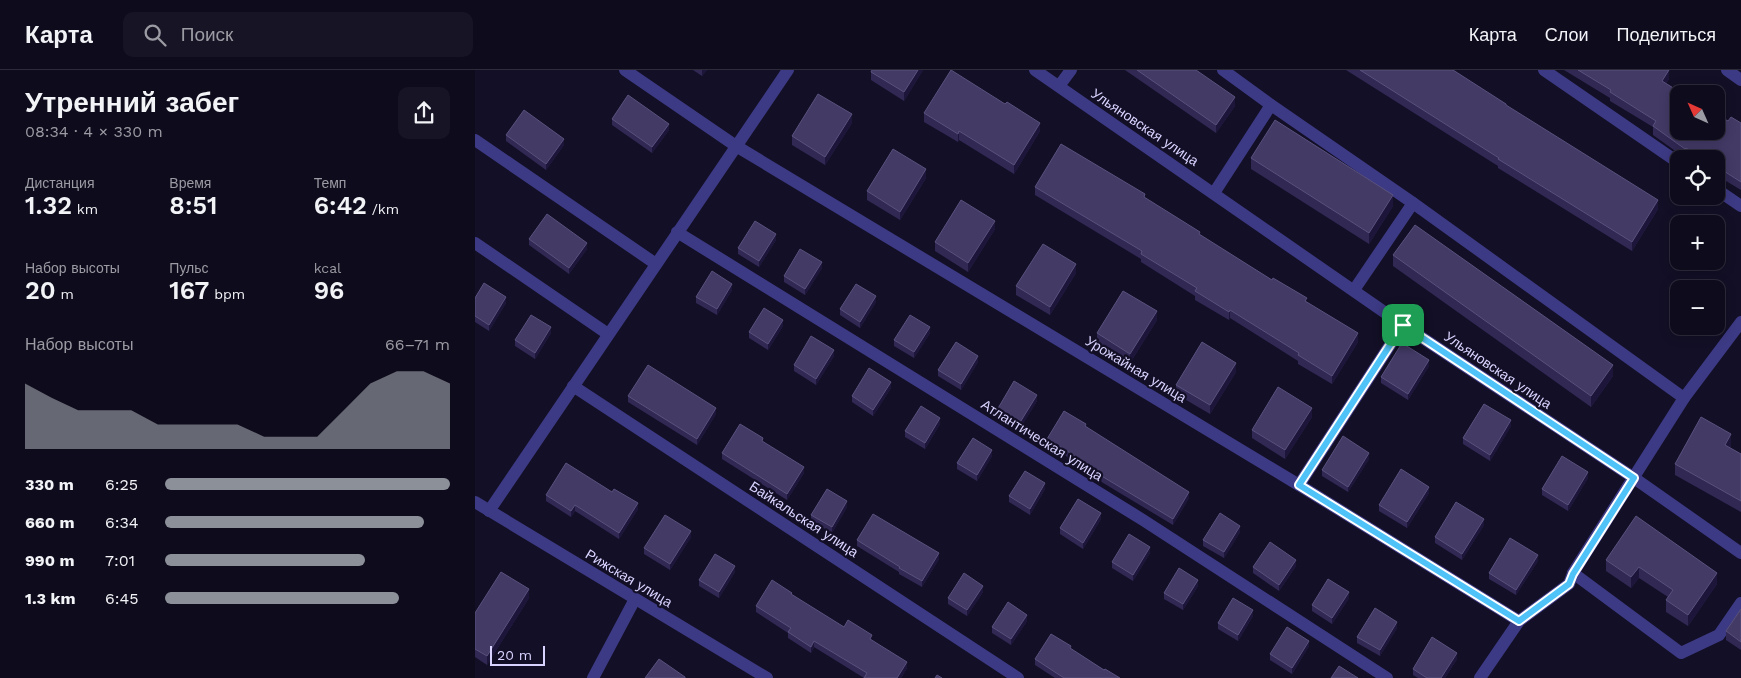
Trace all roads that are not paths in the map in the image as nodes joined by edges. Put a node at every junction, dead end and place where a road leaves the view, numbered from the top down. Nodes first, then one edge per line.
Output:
1 (625, 70) edge
2 (789, 70) edge
3 (1035, 70) edge
4 (1071, 70) edge
5 (1223, 70) edge
6 (1544, 70) edge
7 (1727, 70) edge
8 (1741, 80) edge
9 (1059, 86) junction
10 (1271, 105) junction
11 (475, 140) edge
12 (736, 146) junction
13 (1670, 157) edge
14 (1214, 193) junction
15 (1725, 195) edge
16 (1413, 203) junction
17 (1741, 206) edge
18 (677, 232) junction
19 (475, 243) edge
20 (656, 264) junction
21 (1354, 290) junction
22 (1741, 322) edge
23 (1403, 325) junction
24 (608, 334) junction
25 (573, 386) junction
26 (1684, 398) junction
27 (1634, 478) junction
28 (1299, 485) junction
29 (475, 502) edge
30 (489, 511) junction
31 (1741, 553) edge
32 (1573, 574) junction
33 (635, 600) junction
34 (1741, 603) edge
35 (1519, 621) junction
36 (593, 678) edge
37 (767, 678) edge
38 (1018, 678) edge
39 (1387, 678) edge
40 (1480, 678) edge

1 - 12 street
2 - 12 street
3 - 9 street, Ульяновская улица
4 - 9 street
5 - 10 street
6 - 13 street
7 - 8 street
9 - 14 street, Ульяновская улица
10 - 14 street
10 - 16 street
11 - 20 street
12 - 18 street
12 - 28 street, Урожайная улица
14 - 21 street, Ульяновская улица
15 - 17 street
16 - 21 street
16 - 26 street
18 - 20 street
18 - 39 street, Атлантическая улица
19 - 24 street
20 - 24 street
21 - 23 street, Ульяновская улица
22 - 26 street
23 - 27 street, Ульяновская улица
23 - 28 street
24 - 25 street
25 - 30 street
25 - 38 street, Байкальская улица
26 - 27 street
27 - 31 street, Ульяновская улица
27 - 32 street
28 - 35 street, Урожайная улица
29 - 30 street, Рижская улица
30 - 33 street, Рижская улица
32 - 34 street
32 - 35 street
33 - 36 street
33 - 37 street, Рижская улица
35 - 40 street

